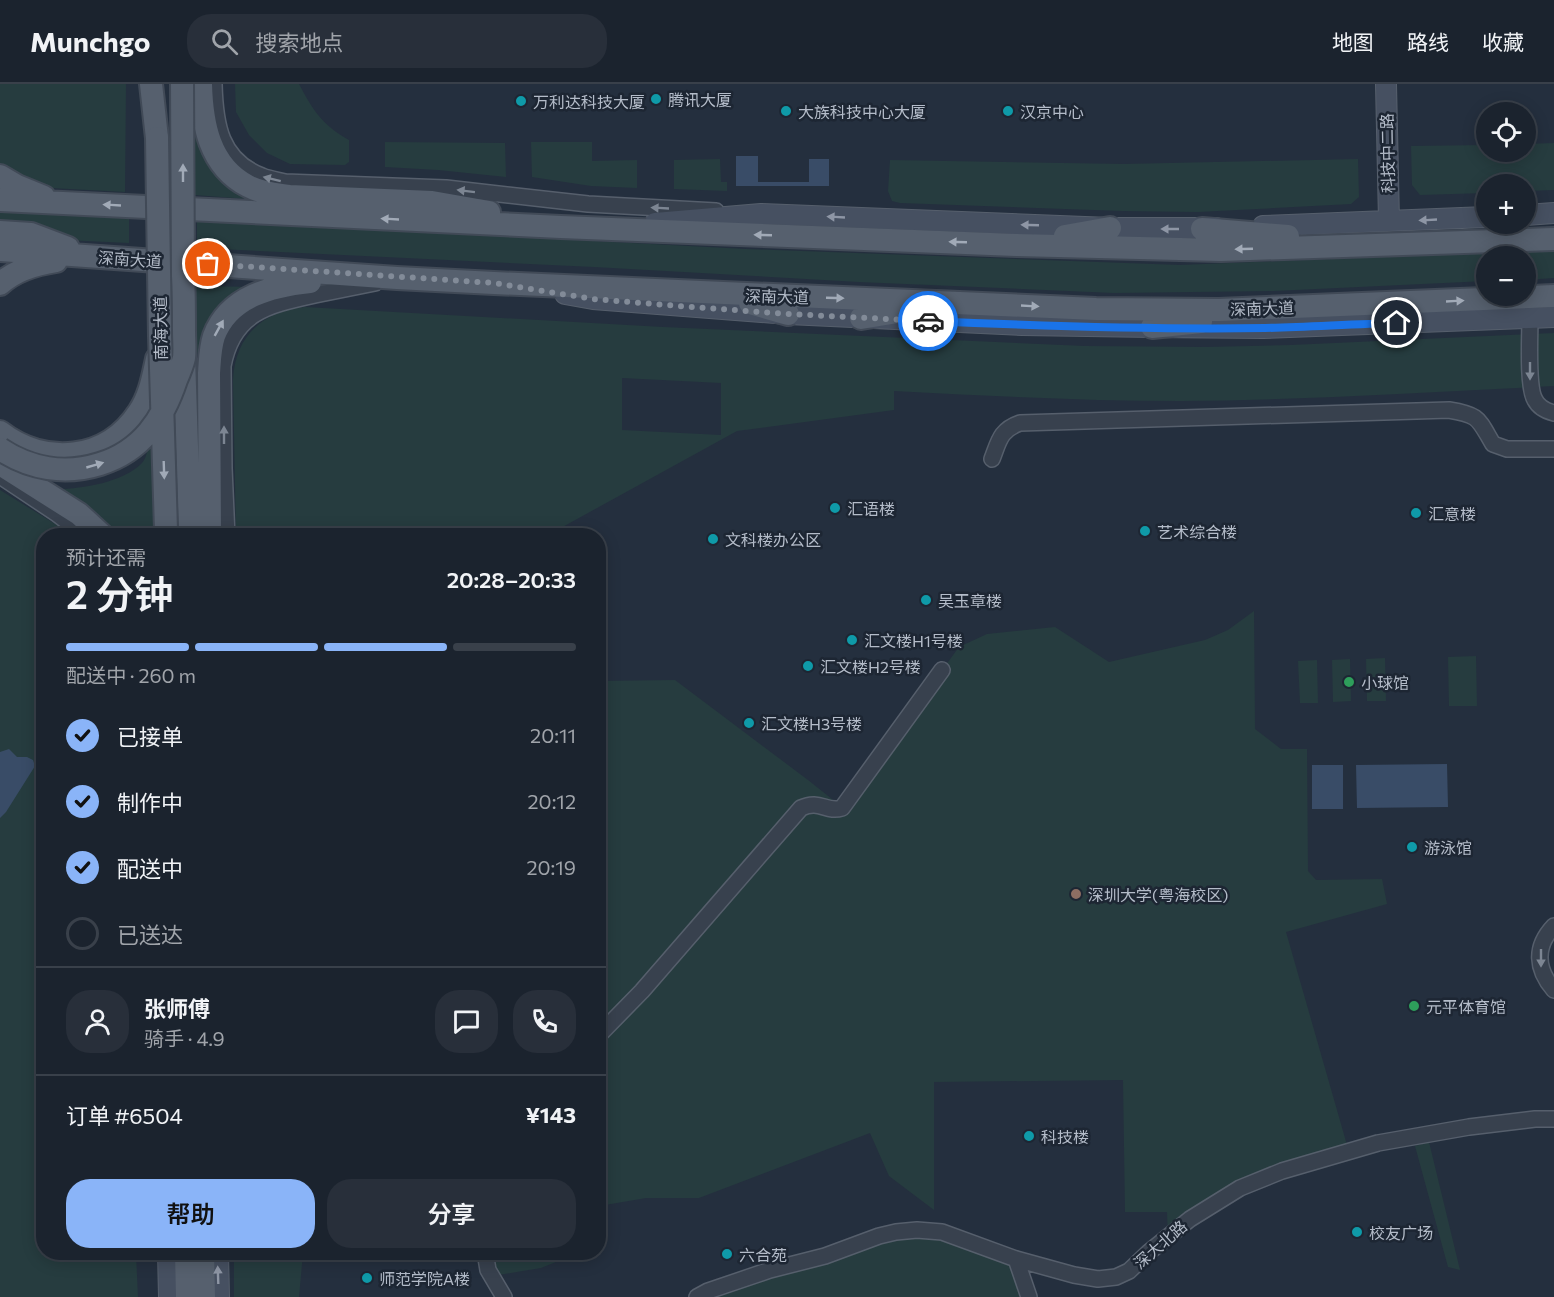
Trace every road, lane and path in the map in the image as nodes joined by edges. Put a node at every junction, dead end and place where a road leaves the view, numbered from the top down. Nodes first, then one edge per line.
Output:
1 (152, 84) edge
2 (157, 84) edge
3 (182, 84) edge
4 (201, 84) edge
5 (214, 84) edge
6 (1386, 84) edge
7 (157, 138) junction
8 (0, 176) edge
9 (0, 200) edge
10 (72, 203) junction
11 (760, 213) junction
12 (1554, 213) edge
13 (1536, 214) edge
14 (1476, 217) edge
15 (1389, 221) junction
16 (561, 227) junction
17 (596, 228) junction
18 (1110, 228) junction
19 (1202, 229) junction
20 (0, 232) edge
21 (1554, 239) edge
22 (1016, 245) junction
23 (1403, 245) junction
24 (0, 250) edge
25 (89, 256) junction
26 (397, 278) junction
27 (494, 283) junction
28 (0, 284) edge
29 (713, 293) junction
30 (1554, 296) edge
31 (954, 303) junction
32 (1386, 304) junction
33 (788, 314) junction
34 (1554, 317) edge
35 (861, 318) junction
36 (1530, 318) junction
37 (1152, 327) junction
38 (160, 336) junction
39 (184, 357) junction
40 (1554, 413) edge
41 (0, 432) edge
42 (1554, 448) edge
43 (0, 449) edge
44 (992, 459) dead end
45 (0, 464) edge
46 (0, 476) edge
47 (75, 528) edge
48 (94, 528) edge
49 (166, 528) edge
50 (204, 528) edge
51 (205, 528) edge
52 (207, 528) edge
53 (942, 670) dead end
54 (1554, 926) edge
55 (1554, 990) edge
56 (606, 1028) edge
57 (1554, 1119) edge
58 (1016, 1259) junction
59 (168, 1260) edge
60 (186, 1260) edge
61 (203, 1260) edge
62 (218, 1260) edge
63 (486, 1260) edge
64 (169, 1297) edge
65 (187, 1297) edge
66 (204, 1297) edge
67 (219, 1297) edge
68 (504, 1297) edge
69 (697, 1297) edge
70 (1029, 1297) edge

1 - 7 main road
2 - 7 main road, 南海大道
39 -> 3 main road, 南海大道, bridge
4 - 16 main road
11 -> 5 street
6 - 15 main road, 科技中二路
7 - 38 main road, 南海大道, bridge
8 - 10 main road
9 - 10 main road
16 -> 10 main road
11 - 17 main road
18 -> 11 main road
12 - 13 main road
14 -> 15 main road
15 - 19 main road
16 - 17 main road
22 -> 17 main road
19 -> 18 main road
18 - 22 main road
19 - 23 main road
20 - 25 main road
21 - 23 main road
23 -> 22 main road
24 - 25 main road, 深南大道
25 - 26 main road, 深南大道
25 - 28 main road
26 - 27 main road, 深南大道
51 -> 26 main road
52 -> 26 street
27 - 29 main road, 深南大道
27 - 33 main road
29 -> 31 main road, 深南大道
29 - 33 main road
32 -> 30 main road, 深南大道
31 -> 32 main road, 深南大道
31 - 35 main road
32 - 37 main road
33 - 35 main road
34 - 36 main road
35 - 37 main road
36 - 37 main road
36 -> 40 street
38 - 41 main road, bridge
38 -> 49 main road, 南海大道, bridge
43 -> 39 main road, bridge
39 - 50 main road, 南海大道
42 - 44 street
45 - 48 main road
46 - 47 street
53 - 56 street
54 -> 55 street
57 - 58 street, 深大北路
58 - 69 street, 深大北路
58 - 70 street
59 - 64 main road
60 - 65 main road
61 - 66 main road
67 -> 62 main road
63 - 68 street

